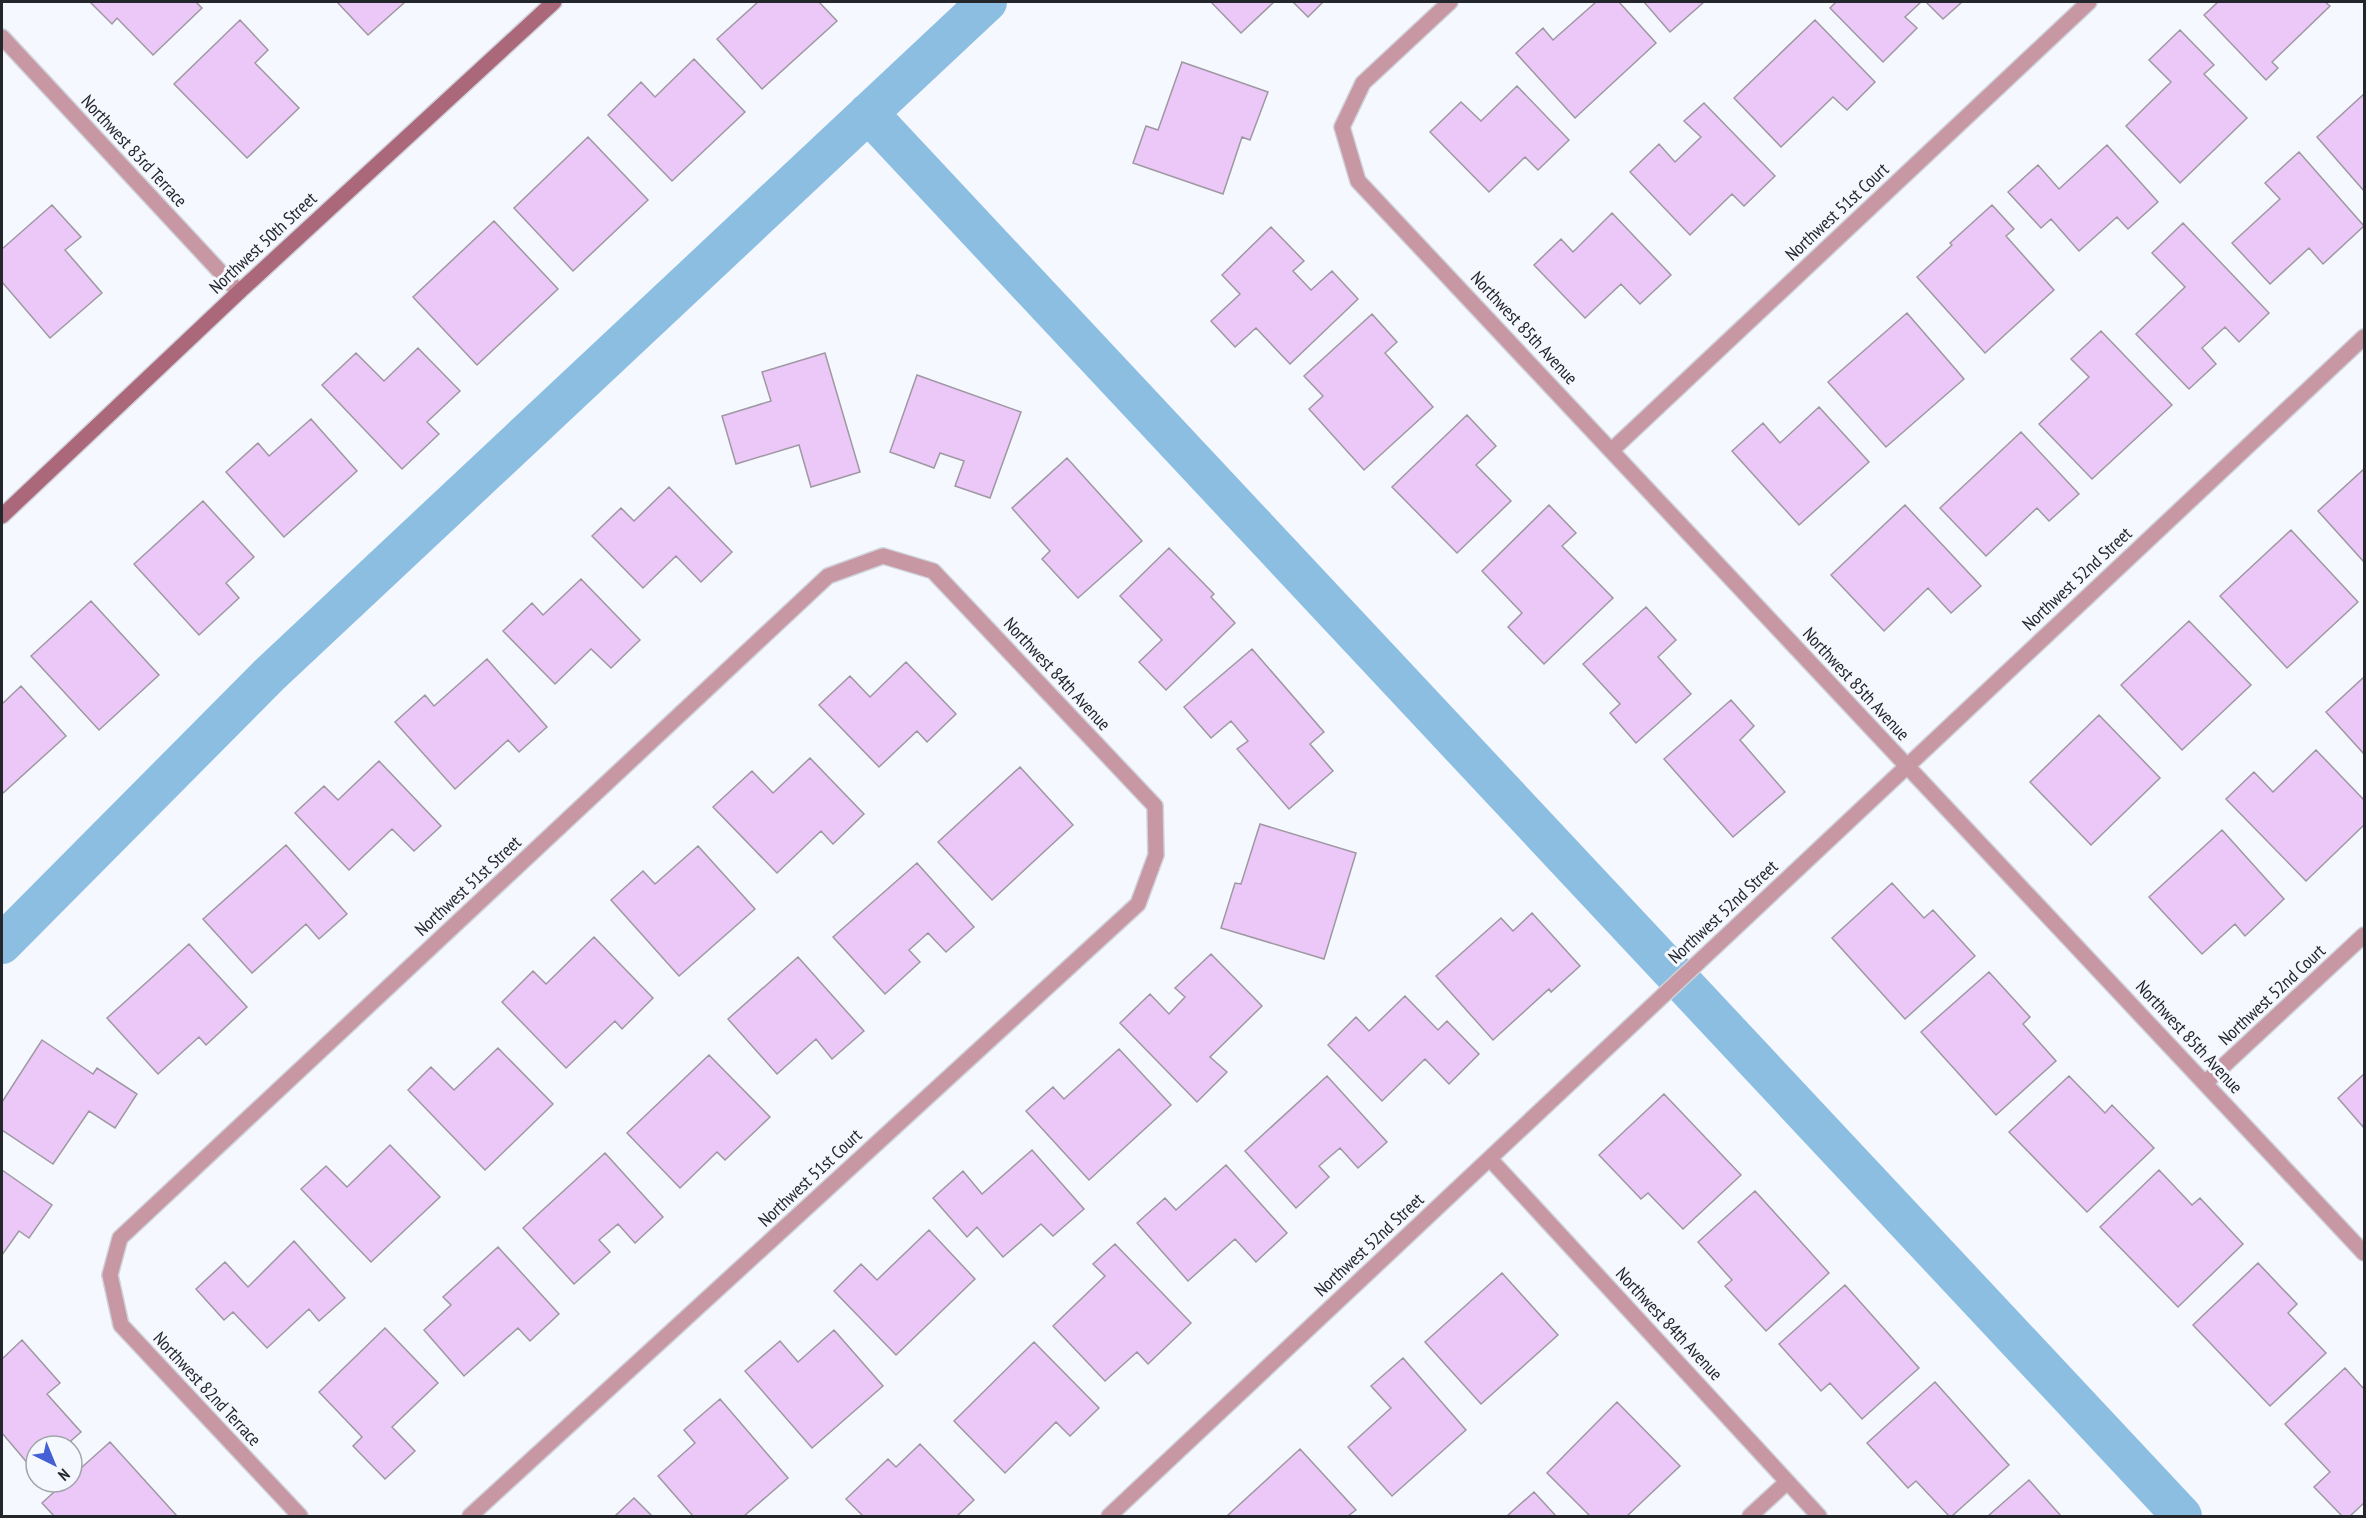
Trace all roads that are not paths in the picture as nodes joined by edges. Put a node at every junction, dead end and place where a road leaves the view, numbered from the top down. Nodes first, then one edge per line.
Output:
1 (554, 2) edge
2 (1450, 2) edge
3 (2089, 2) edge
4 (2, 37) edge
5 (239, 292) junction
6 (2364, 337) edge
7 (1612, 450) junction
8 (2, 516) edge
9 (883, 556) joint
10 (1906, 767) junction
11 (1156, 855) joint
12 (2364, 935) edge
13 (2205, 1083) junction
14 (1490, 1159) junction
15 (2364, 1253) edge
16 (110, 1275) joint
17 (1787, 1482) junction
18 (300, 1516) edge
19 (470, 1516) edge
20 (1109, 1516) edge
21 (1750, 1516) edge
22 (1819, 1516) edge

1 - 5 street, Northwest 50th Street
2 - 7 street, Northwest 85th Avenue
3 - 7 street, Northwest 51st Court
4 - 5 street, Northwest 83rd Terrace
5 - 8 street, Northwest 50th Street
6 - 10 street, Northwest 52nd Street
7 - 10 street, Northwest 85th Avenue
9 - 11 street, Northwest 84th Avenue
9 - 16 street, Northwest 51st Street
10 - 13 street, Northwest 85th Avenue
10 - 14 street, Northwest 52nd Street
11 - 19 street, Northwest 51st Court
12 - 13 street, Northwest 52nd Court
13 - 15 street, Northwest 85th Avenue
14 - 17 street, Northwest 84th Avenue
14 - 20 street, Northwest 52nd Street
16 - 18 street, Northwest 82nd Terrace
17 - 21 street
17 - 22 street, Northwest 84th Avenue

